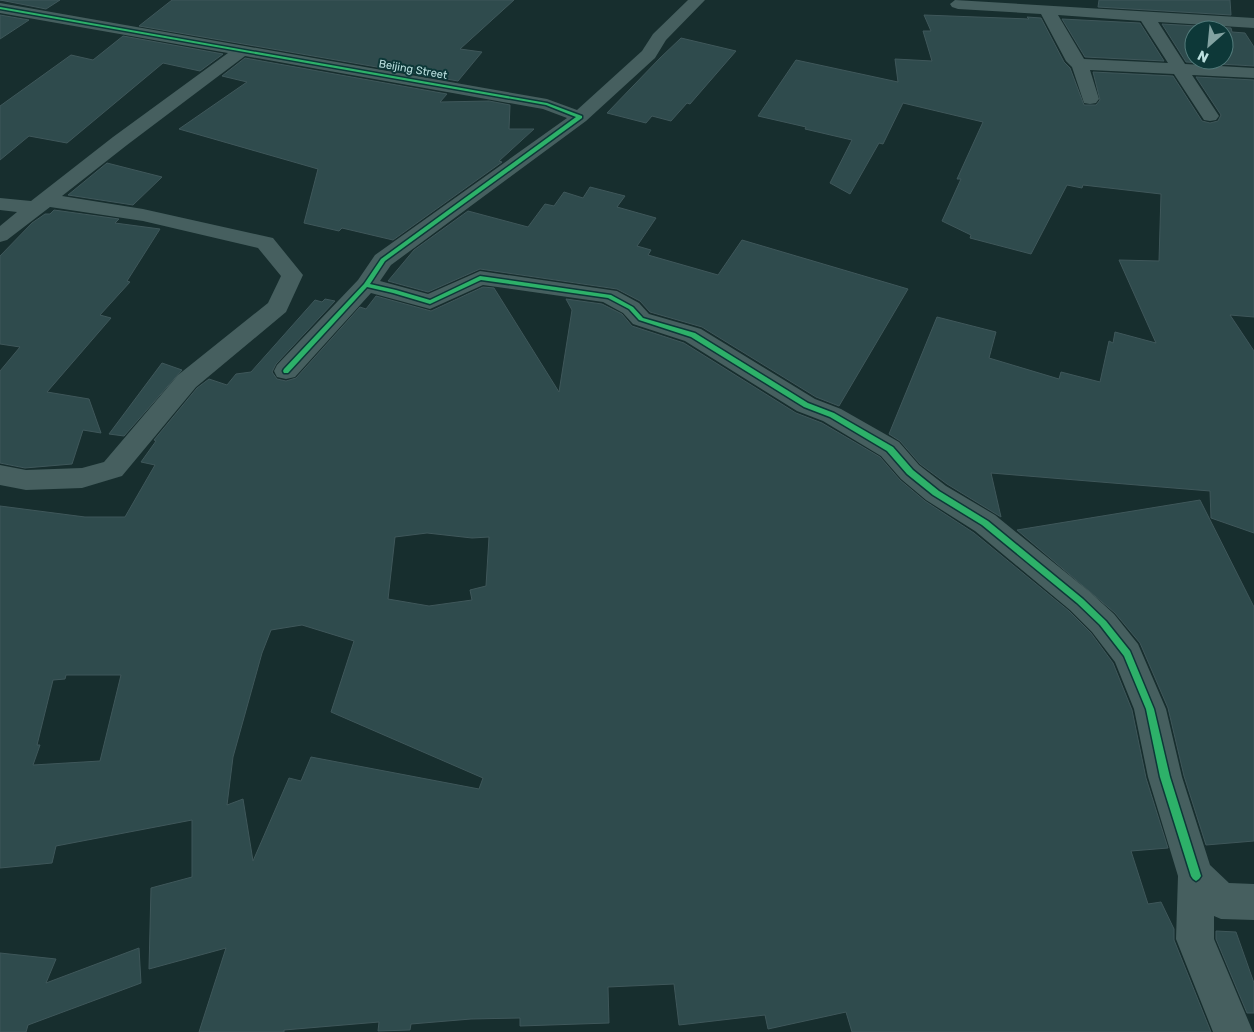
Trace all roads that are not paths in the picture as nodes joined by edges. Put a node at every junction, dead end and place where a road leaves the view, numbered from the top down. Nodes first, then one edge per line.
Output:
1 (696, 0) edge
2 (958, 4) dead end
3 (0, 8) edge
4 (1047, 10) junction
5 (1146, 16) junction
6 (1254, 23) edge
7 (241, 51) junction
8 (1080, 64) junction
9 (1179, 70) junction
10 (1254, 74) edge
11 (1090, 99) dead end
12 (1210, 116) dead end
13 (580, 117) junction
14 (0, 204) edge
15 (40, 204) junction
16 (0, 236) edge
17 (366, 285) junction
18 (286, 371) dead end
19 (0, 476) edge
20 (1196, 876) junction
21 (1254, 902) edge
22 (1233, 1032) edge

1 - 13 street
2 - 4 street
3 - 7 street, Beijing Street
4 - 5 street
4 - 8 street
5 - 6 street
5 - 9 street
7 - 13 street, Beijing Street
7 - 15 street
8 - 9 street
8 - 11 street
9 - 10 street
9 - 12 street
13 - 17 street
14 - 15 street
15 - 16 street
15 - 19 street
17 - 18 street
17 - 20 street
20 - 21 street
20 - 22 street

